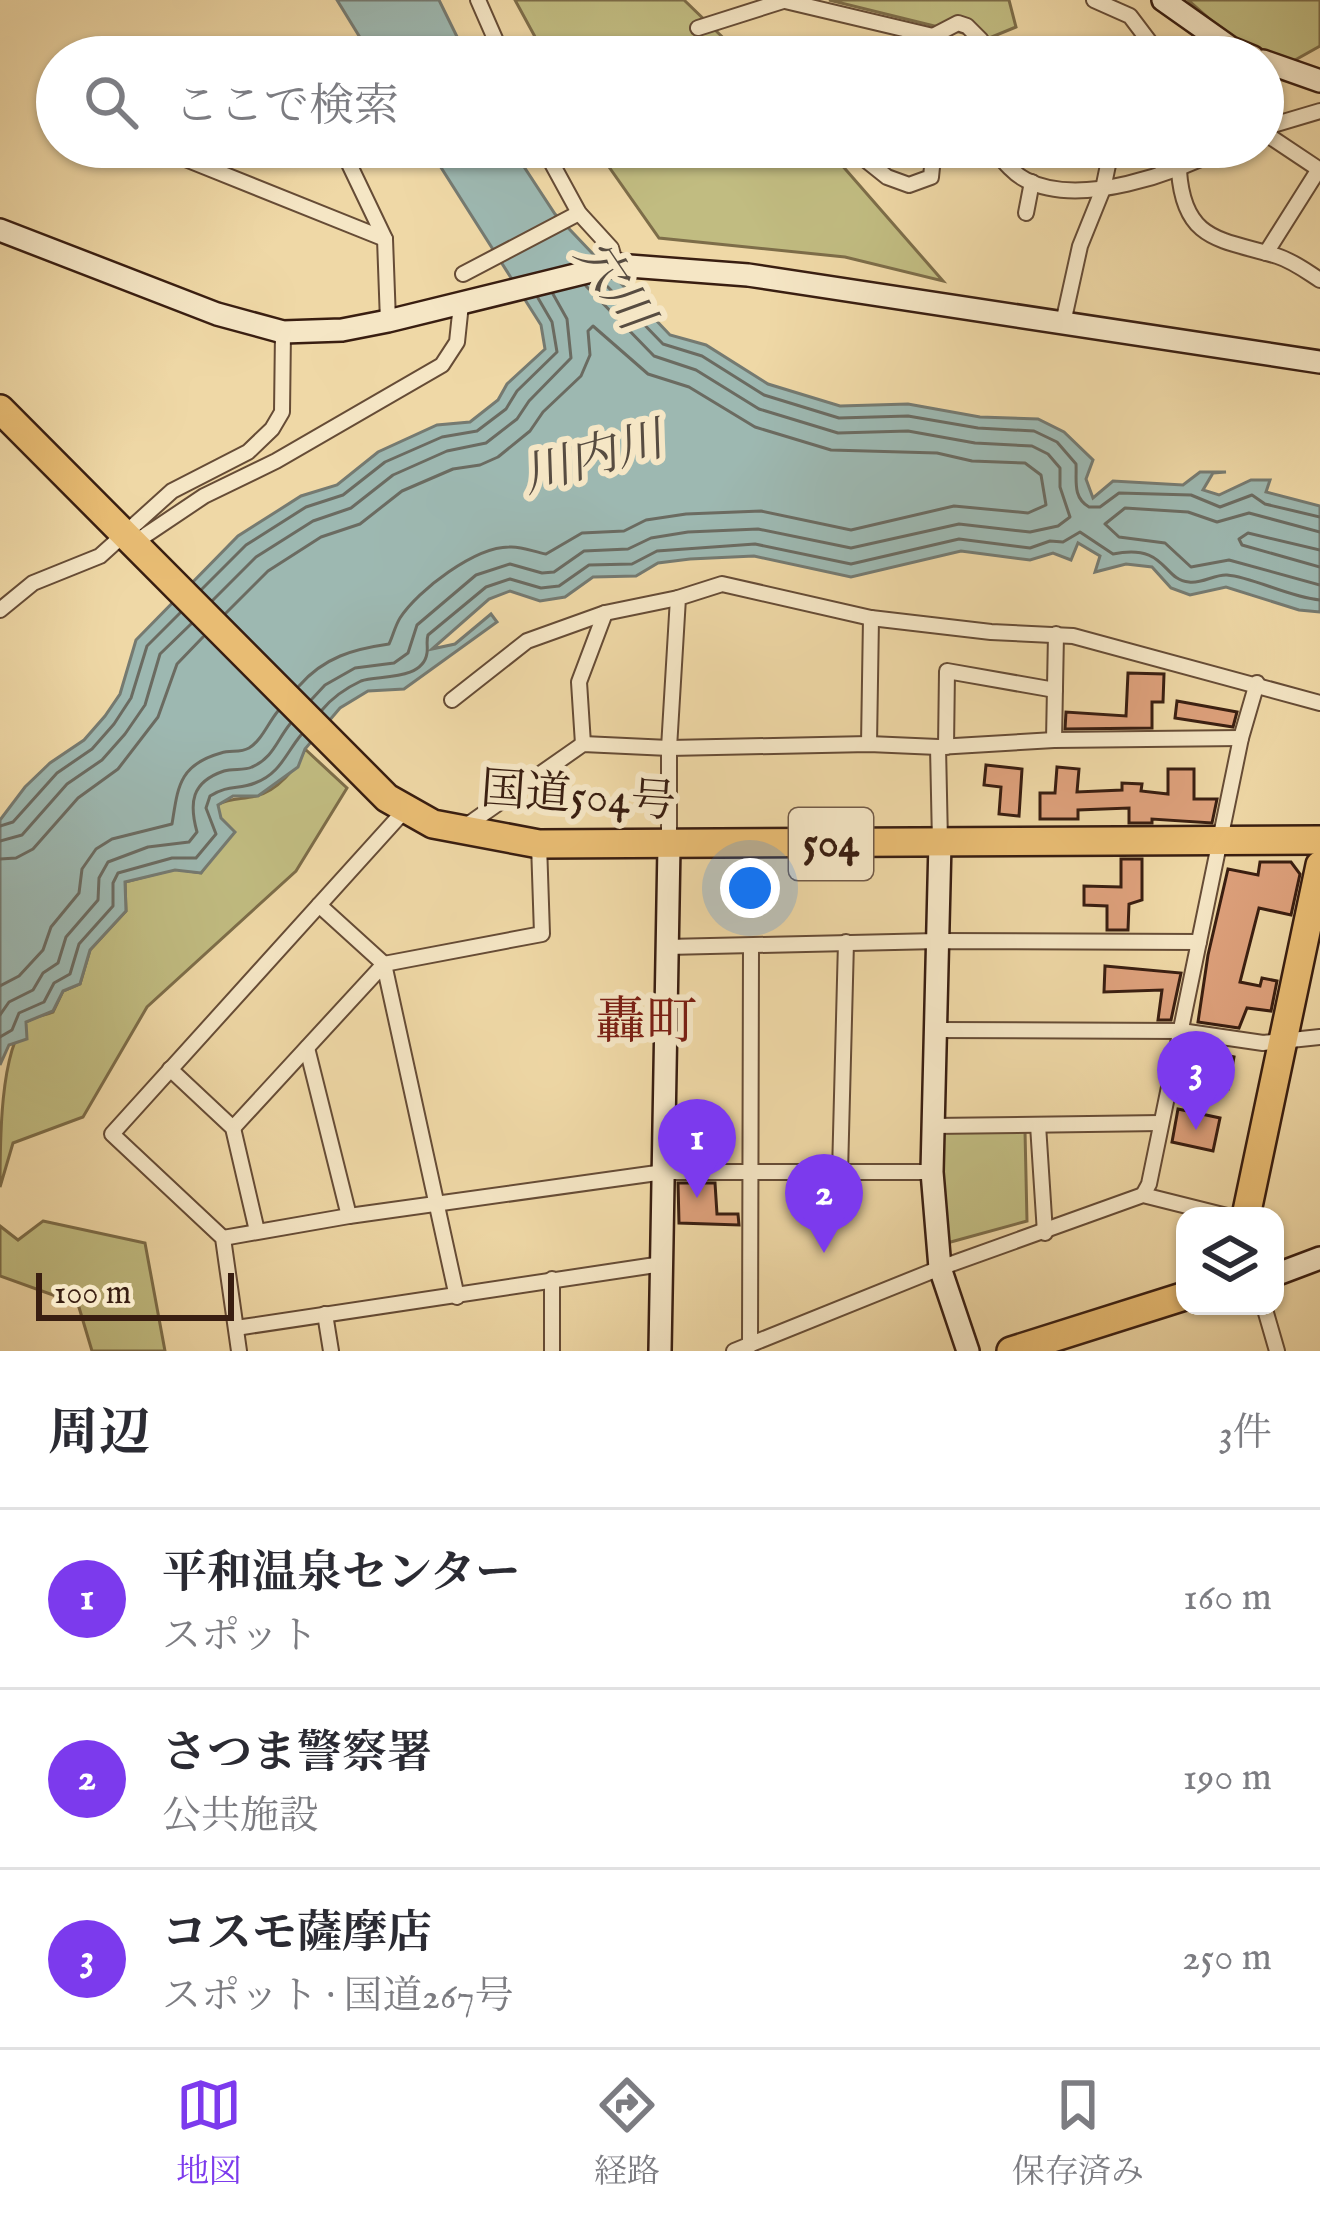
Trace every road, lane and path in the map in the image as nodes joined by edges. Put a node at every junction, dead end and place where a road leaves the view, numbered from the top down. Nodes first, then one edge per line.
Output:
1 (478, 0) edge
2 (1094, 0) edge
3 (1163, 0) edge
4 (782, 1) edge
5 (698, 28) dead end
6 (910, 31) junction
7 (494, 36) edge
8 (910, 36) edge
9 (918, 36) edge
10 (947, 36) edge
11 (977, 36) edge
12 (1145, 36) edge
13 (1214, 36) edge
14 (1284, 68) edge
15 (1320, 81) edge
16 (1320, 112) edge
17 (1284, 123) edge
18 (1284, 145) edge
19 (208, 168) edge
20 (351, 168) edge
21 (553, 168) edge
22 (877, 168) edge
23 (932, 168) edge
24 (1011, 168) edge
25 (1107, 168) edge
26 (1170, 168) edge
27 (1179, 168) edge
28 (1320, 170) edge
29 (1172, 171) junction
30 (1032, 182) junction
31 (1103, 189) junction
32 (1026, 213) dead end
33 (575, 216) junction
34 (0, 230) edge
35 (385, 239) junction
36 (1266, 253) junction
37 (616, 265) junction
38 (463, 274) dead end
39 (1320, 280) edge
40 (460, 304) junction
41 (388, 321) junction
42 (1063, 323) junction
43 (283, 332) junction
44 (1320, 362) edge
45 (0, 409) edge
46 (135, 544) junction
47 (678, 598) junction
48 (0, 610) edge
49 (605, 613) junction
50 (871, 618) junction
51 (1056, 634) junction
52 (1257, 683) junction
53 (1055, 690) junction
54 (452, 700) dead end
55 (1320, 703) edge
56 (1241, 738) junction
57 (1054, 740) junction
58 (583, 744) junction
59 (869, 744) junction
60 (942, 747) junction
61 (669, 748) junction
62 (405, 810) junction
63 (458, 832) junction
64 (1320, 840) edge
65 (940, 842) junction
66 (1220, 842) junction
67 (539, 844) junction
68 (669, 846) junction
69 (1320, 865) edge
70 (319, 905) junction
71 (938, 940) junction
72 (846, 942) junction
73 (1199, 942) junction
74 (667, 947) junction
75 (751, 948) junction
76 (384, 964) junction
77 (935, 1030) junction
78 (1181, 1031) junction
79 (1320, 1037) edge
80 (1282, 1042) junction
81 (307, 1048) junction
82 (170, 1069) junction
83 (1161, 1123) junction
84 (1038, 1125) junction
85 (933, 1126) junction
86 (233, 1128) junction
87 (750, 1171) junction
88 (664, 1172) junction
89 (932, 1172) junction
90 (840, 1173) junction
91 (1143, 1195) junction
92 (437, 1207) junction
93 (1191, 1207) edge
94 (1248, 1207) edge
95 (349, 1216) junction
96 (257, 1231) junction
97 (1046, 1233) junction
98 (223, 1238) junction
99 (1320, 1258) edge
100 (662, 1264) junction
101 (940, 1268) junction
102 (1284, 1272) edge
103 (552, 1279) junction
104 (457, 1297) junction
105 (1176, 1299) edge
106 (325, 1314) junction
107 (1267, 1315) edge
108 (236, 1328) junction
109 (750, 1345) junction
110 (239, 1351) edge
111 (331, 1351) edge
112 (552, 1351) edge
113 (660, 1351) edge
114 (734, 1351) edge
115 (968, 1351) edge
116 (1011, 1351) edge
117 (1277, 1351) edge

1 - 7 street
2 - 12 street
3 - 13 street
4 - 5 street
4 - 6 street
6 - 8 street
6 - 9 street
10 - 11 street
14 - 15 street
16 - 17 street
18 - 28 street
19 - 35 street
20 - 35 street
21 - 33 street
22 - 23 street
24 - 30 street
25 - 31 street
26 - 29 street
27 - 29 street
28 - 36 street
29 - 31 street
29 - 36 street
30 - 31 street
30 - 32 street
31 - 42 street
33 - 37 street
33 - 38 street
34 - 43 street
35 - 41 street
36 - 39 street
37 - 40 street
37 - 42 street
40 - 41 street
40 - 46 street
41 - 43 street
42 - 44 street
43 - 46 street
45 - 46 highway, 国道504号 / 504
46 - 48 street
46 - 62 highway, 国道504号 / 504
47 - 49 street
47 - 50 street
47 - 61 street
49 - 54 street
49 - 58 street
50 - 51 street
50 - 59 street
51 - 52 street
51 - 53 street
52 - 55 street
52 - 56 street
53 - 57 street
53 - 60 street
56 - 57 street
56 - 66 street
57 - 60 street
58 - 61 street
58 - 63 street
59 - 60 street
59 - 61 street
60 - 65 street
61 - 68 street
62 - 63 highway, 国道504号 / 504
62 - 70 street
63 - 67 highway, 国道504号 / 504
64 - 66 highway, 国道504号 / 504
65 - 66 highway, 国道504号 / 504
65 - 68 highway, 国道504号 / 504
65 - 71 street
66 - 73 street
67 - 68 highway, 国道504号 / 504
67 - 76 street
68 - 74 street
69 - 80 highway
70 - 76 street
70 - 82 street
71 - 72 street
71 - 73 street
71 - 77 street
72 - 75 street
72 - 90 street
73 - 78 street
74 - 75 street
74 - 88 street
75 - 87 street
76 - 81 street
76 - 92 street
77 - 78 street
77 - 85 street
78 - 80 street
78 - 83 street
79 - 80 street
80 - 94 highway
81 - 86 street
81 - 95 street
82 - 86 street
82 - 98 street
83 - 84 street
83 - 91 street
84 - 85 street
84 - 97 street
85 - 89 street
86 - 96 street
87 - 88 street
87 - 90 street
87 - 109 street
88 - 92 street
88 - 100 street
89 - 90 street
89 - 101 street
91 - 93 street
91 - 97 street
92 - 95 street
92 - 104 street
95 - 96 street
96 - 98 street
97 - 101 street
98 - 108 street
99 - 102 street
100 - 103 street
100 - 113 street
101 - 109 street
101 - 115 street
103 - 104 street
103 - 112 street
104 - 106 street
105 - 116 highway
106 - 108 street
106 - 111 street
107 - 117 street
108 - 110 street
109 - 114 street

